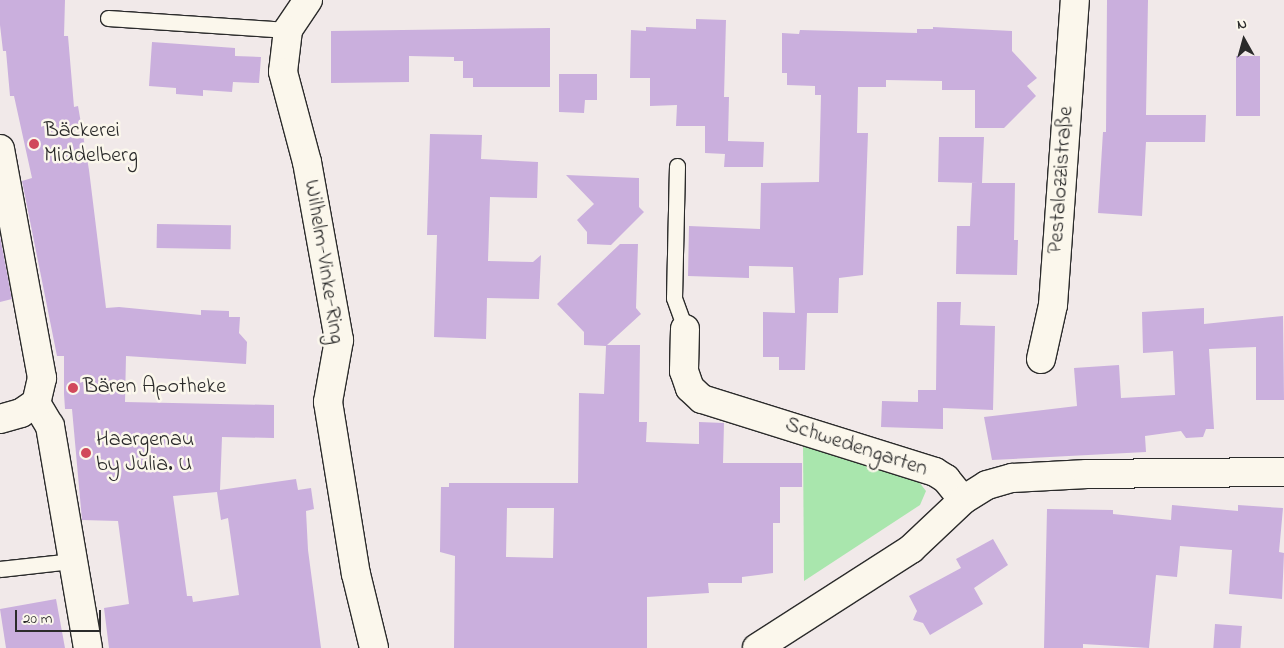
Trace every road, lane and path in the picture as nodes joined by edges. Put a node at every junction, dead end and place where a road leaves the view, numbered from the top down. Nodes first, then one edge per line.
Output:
1 (308, 0) edge
2 (1075, 0) edge
3 (108, 18) dead end
4 (288, 30) junction
5 (0, 149) edge
6 (677, 166) dead end
7 (685, 329) joint
8 (1041, 359) dead end
9 (36, 403) junction
10 (0, 419) edge
11 (1284, 472) edge
12 (962, 500) junction
13 (73, 561) junction
14 (0, 569) edge
15 (88, 648) edge
16 (374, 648) edge
17 (757, 648) edge

1 - 4 street, Wilhelm-Vinke-Ring
2 - 8 street, Pestalozzistraße
3 - 4 lane
4 - 16 street, Wilhelm-Vinke-Ring
5 - 9 street
6 - 7 lane
7 - 12 street, Schwedengarten
9 - 10 street
9 - 13 street
11 - 12 street
12 - 17 street
13 - 14 lane
13 - 15 street

